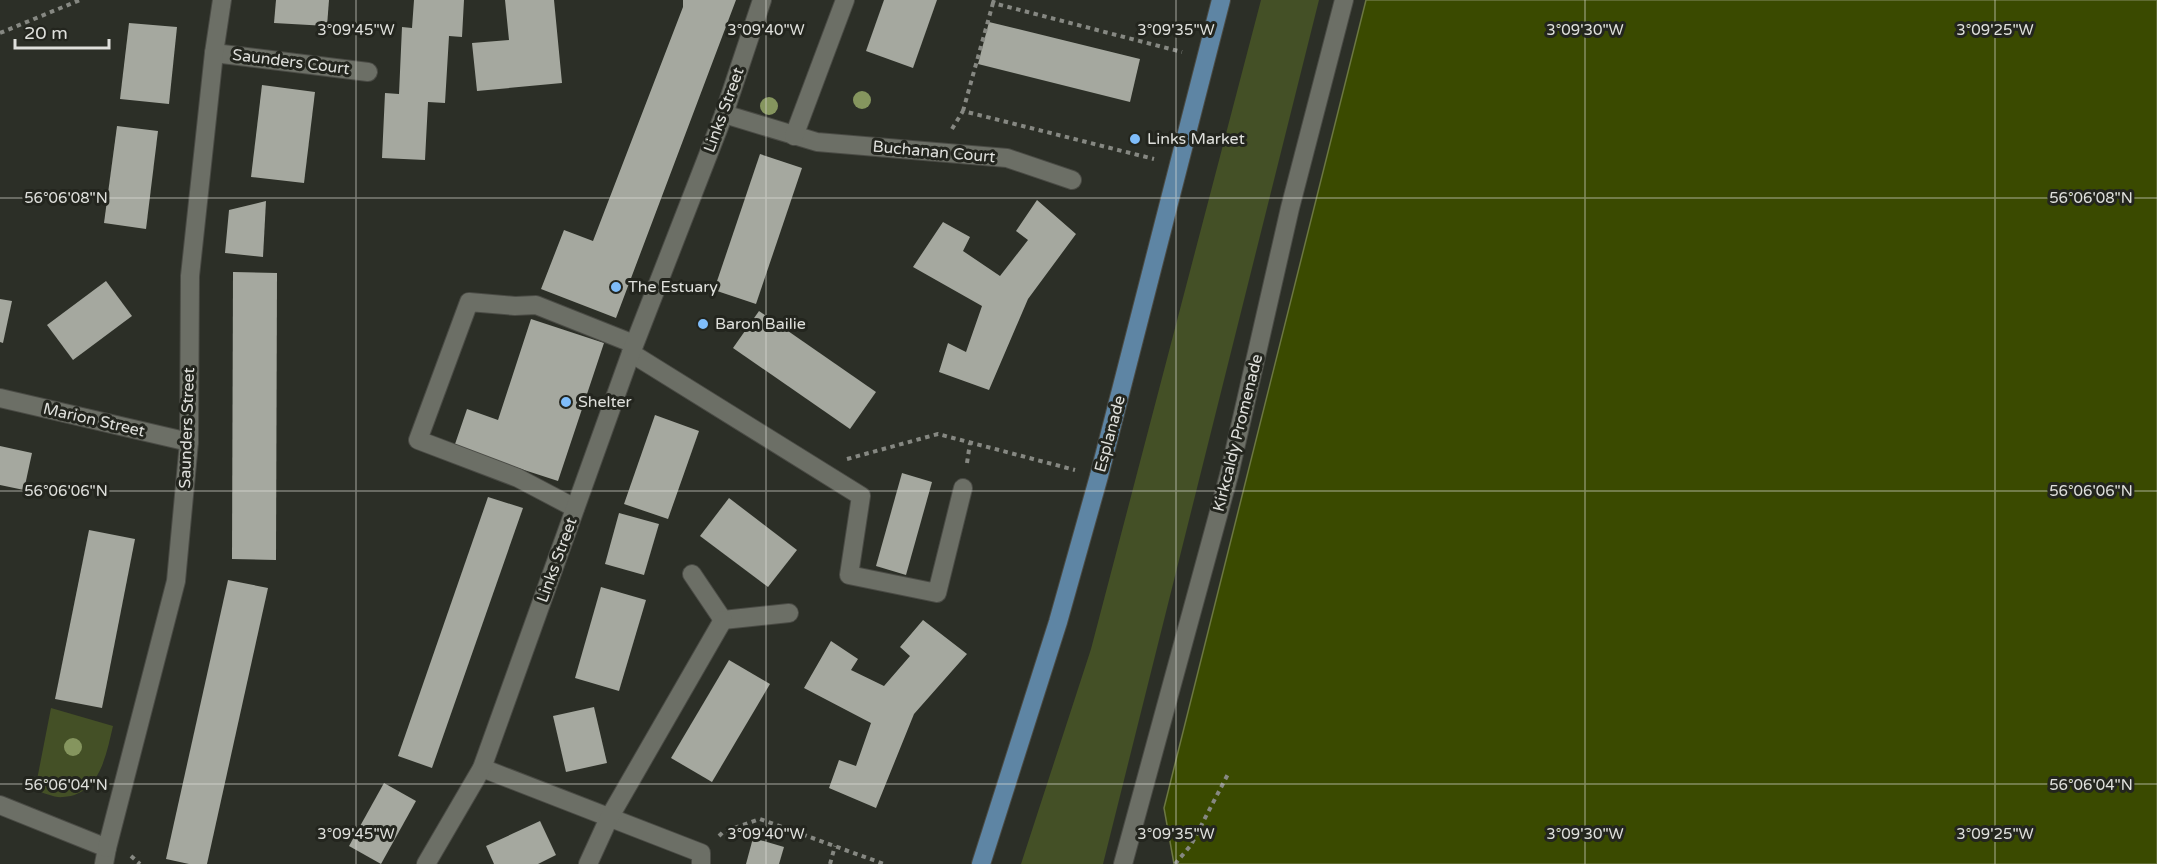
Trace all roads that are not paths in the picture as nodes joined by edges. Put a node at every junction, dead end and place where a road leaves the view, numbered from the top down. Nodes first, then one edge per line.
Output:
1 (222, 0) edge
2 (762, 0) edge
3 (845, 0) edge
4 (1221, 0) edge
5 (1344, 0) edge
6 (214, 53) junction
7 (368, 72) dead end
8 (724, 114) junction
9 (794, 136) junction
10 (1072, 180) dead end
11 (632, 348) junction
12 (0, 398) edge
13 (189, 442) junction
14 (963, 488) dead end
15 (575, 508) junction
16 (692, 574) dead end
17 (789, 613) dead end
18 (723, 620) junction
19 (482, 768) junction
20 (0, 805) edge
21 (609, 818) junction
22 (106, 856) edge
23 (701, 858) edge
24 (426, 864) edge
25 (588, 864) edge
26 (981, 864) edge
27 (1123, 864) edge

1 - 6 street, Saunders Street
2 - 8 street, Links Street
3 - 9 street
4 - 26 main road, Esplanade
5 - 27 street, Kirkcaldy Promenade
6 - 7 street, Saunders Court
6 - 13 street, Saunders Street
8 - 9 street, Buchanan Court
8 - 11 street, Links Street
9 - 10 street, Buchanan Court
11 - 14 street
11 - 15 street, Links Street
11 - 15 street
12 - 13 street, Marion Street
13 - 22 street, Saunders Street
15 - 19 street, Links Street
16 - 18 street
17 - 18 street
18 - 21 street
19 - 21 street
19 - 24 street, Links Street
20 - 22 street
21 - 23 street
21 - 25 street

